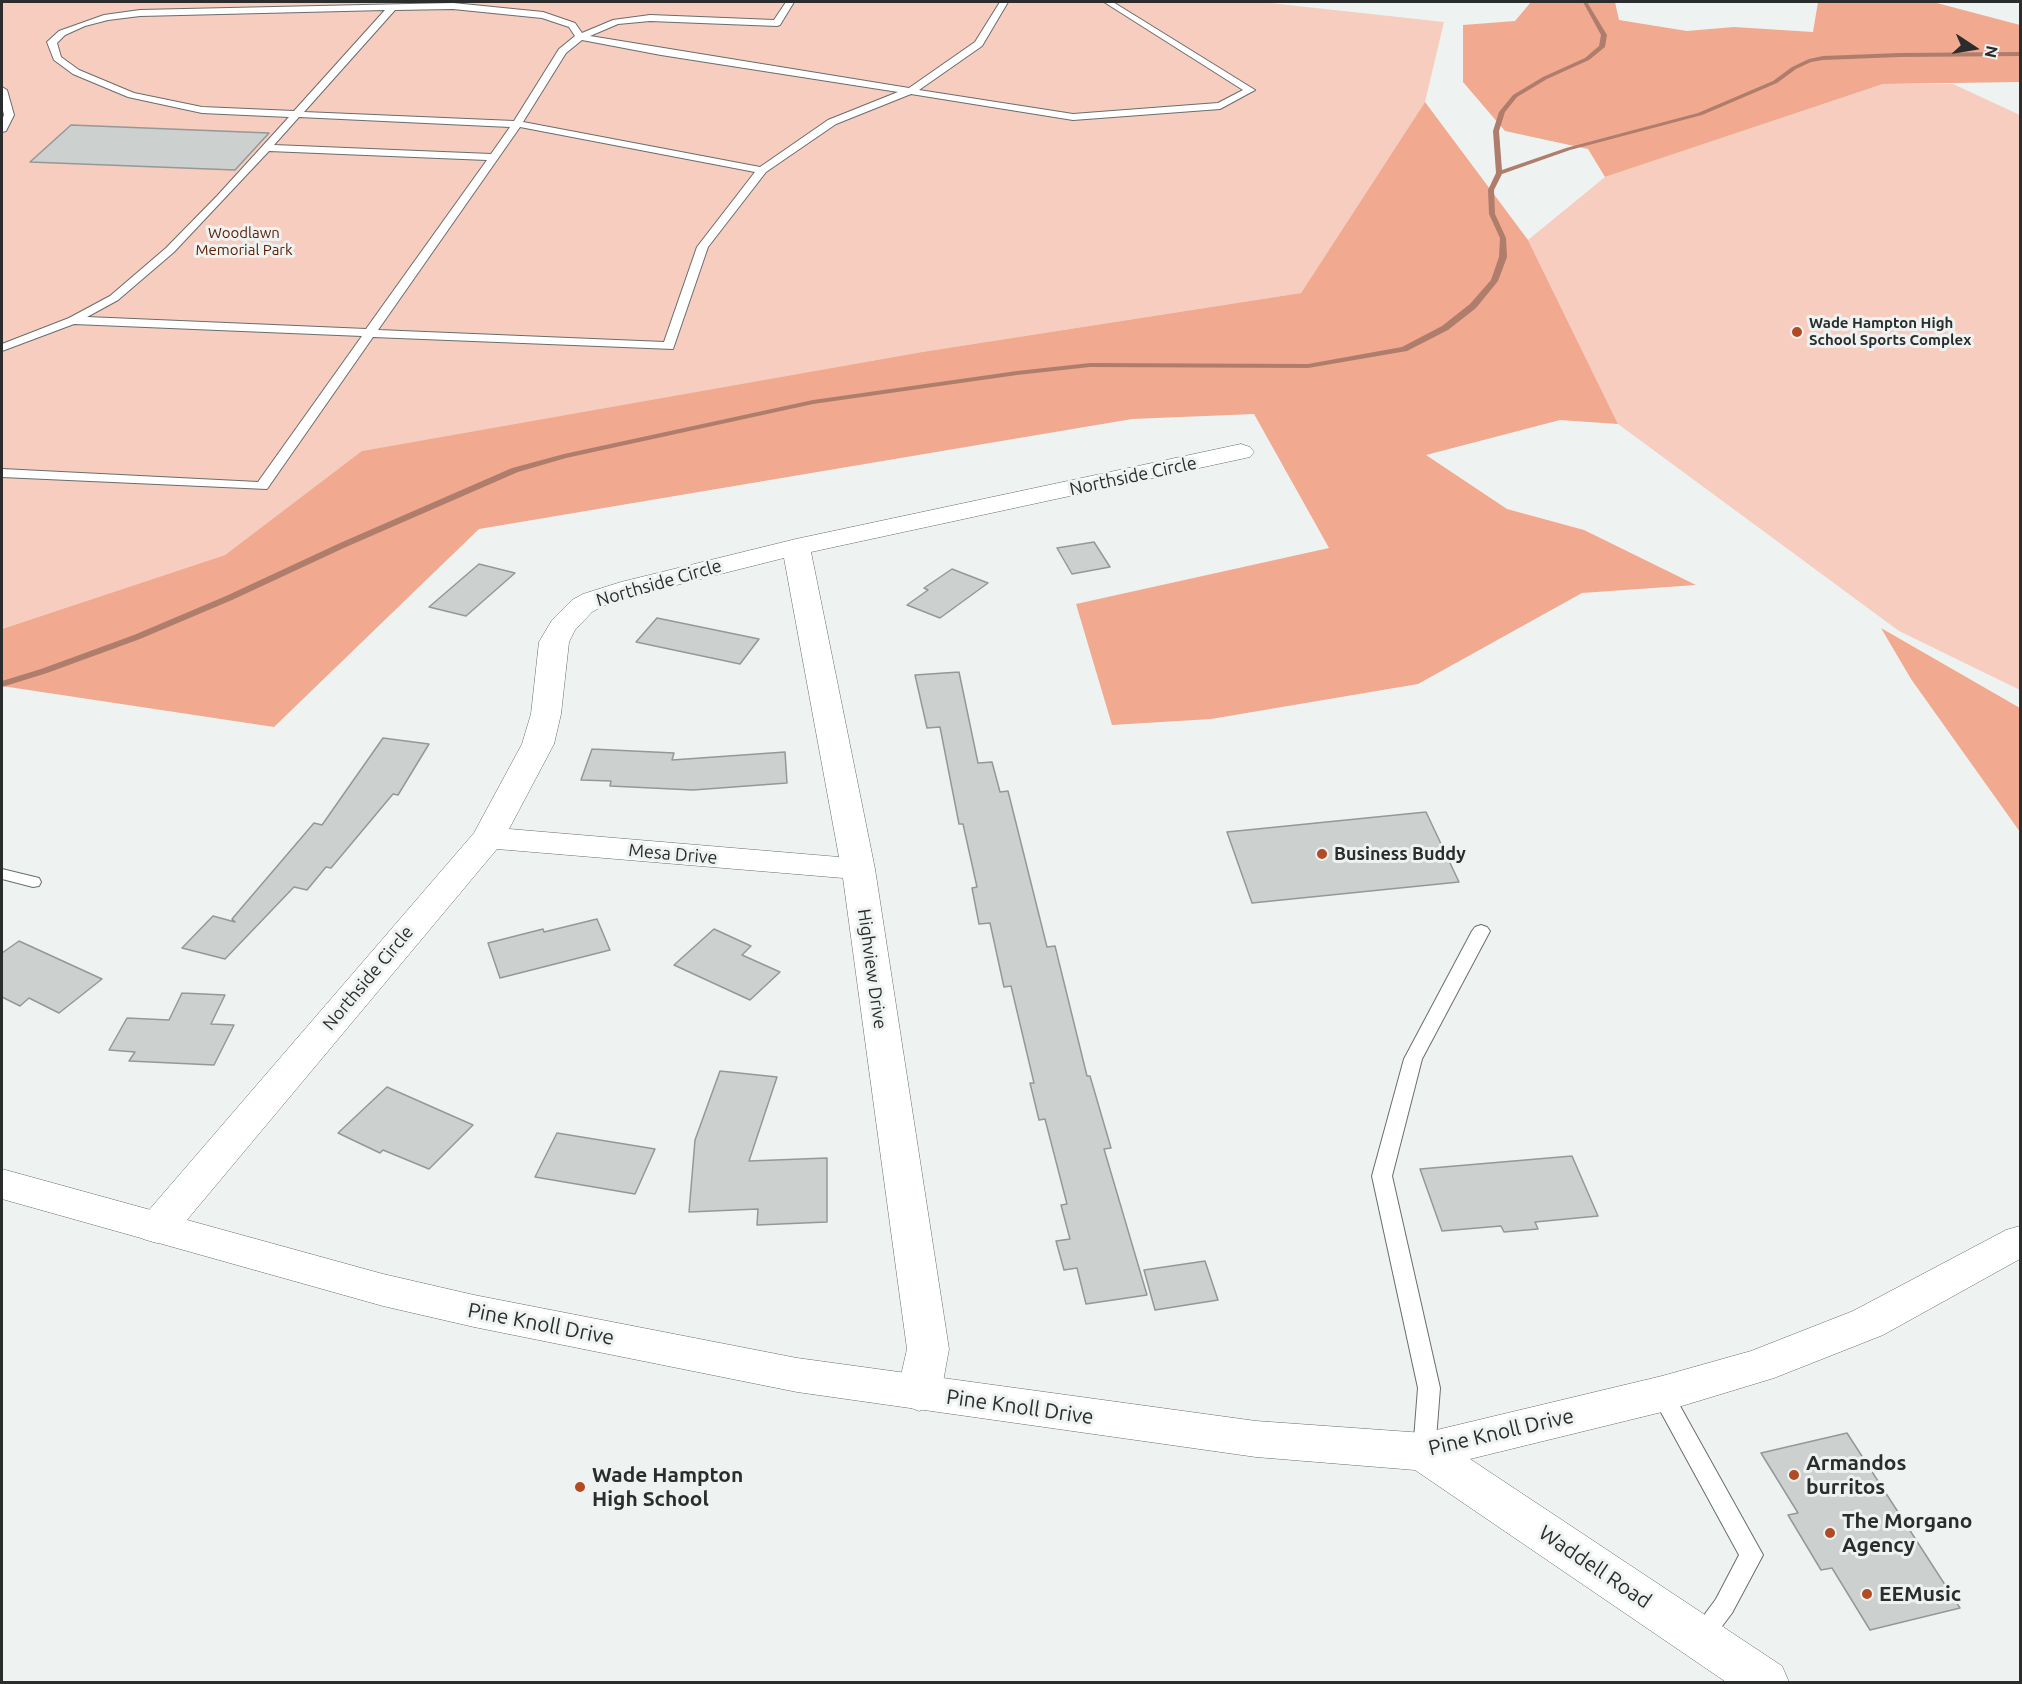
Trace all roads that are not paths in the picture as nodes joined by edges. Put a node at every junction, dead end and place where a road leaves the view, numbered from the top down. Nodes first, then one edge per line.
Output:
1 (790, 2) edge
2 (1004, 2) edge
3 (1108, 2) edge
4 (394, 6) junction
5 (580, 37) junction
6 (2, 90) edge
7 (913, 90) junction
8 (294, 114) junction
9 (517, 124) junction
10 (2, 129) edge
11 (266, 148) junction
12 (494, 157) junction
13 (762, 170) junction
14 (73, 320) junction
15 (370, 332) junction
16 (2, 348) edge
17 (1241, 452) dead end
18 (2, 473) edge
19 (796, 547) junction
20 (488, 838) junction
21 (858, 869) junction
22 (2, 874) edge
23 (33, 882) dead end
24 (1480, 931) dead end
25 (2, 1184) edge
26 (158, 1227) junction
27 (2020, 1241) edge
28 (919, 1393) junction
29 (1662, 1394) junction
30 (1424, 1452) junction
31 (1700, 1637) junction
32 (1765, 1683) edge

1 - 5 lane
2 - 7 lane
3 - 7 lane
4 - 5 lane
4 - 8 lane
4 - 8 lane
5 - 7 lane
5 - 9 lane
6 - 10 lane
7 - 13 lane
8 - 9 lane
8 - 11 lane
9 - 12 lane
9 - 13 lane
11 - 12 lane
11 - 14 lane
12 - 15 lane
13 - 15 lane
14 - 15 lane
14 - 16 lane
15 - 18 lane
17 - 19 street, Northside Circle
19 - 20 street, Northside Circle
19 - 21 street, Highview Drive
20 - 21 street, Mesa Drive
20 - 26 street, Northside Circle
21 - 28 street, Highview Drive
22 - 23 lane
24 - 30 lane
25 - 26 street, Pine Knoll Drive
26 - 28 street, Pine Knoll Drive
27 - 29 street, Pine Knoll Drive
28 - 30 street, Pine Knoll Drive
29 - 30 street, Pine Knoll Drive
29 - 31 lane
30 - 31 street, Waddell Road
31 - 32 street, Waddell Road

